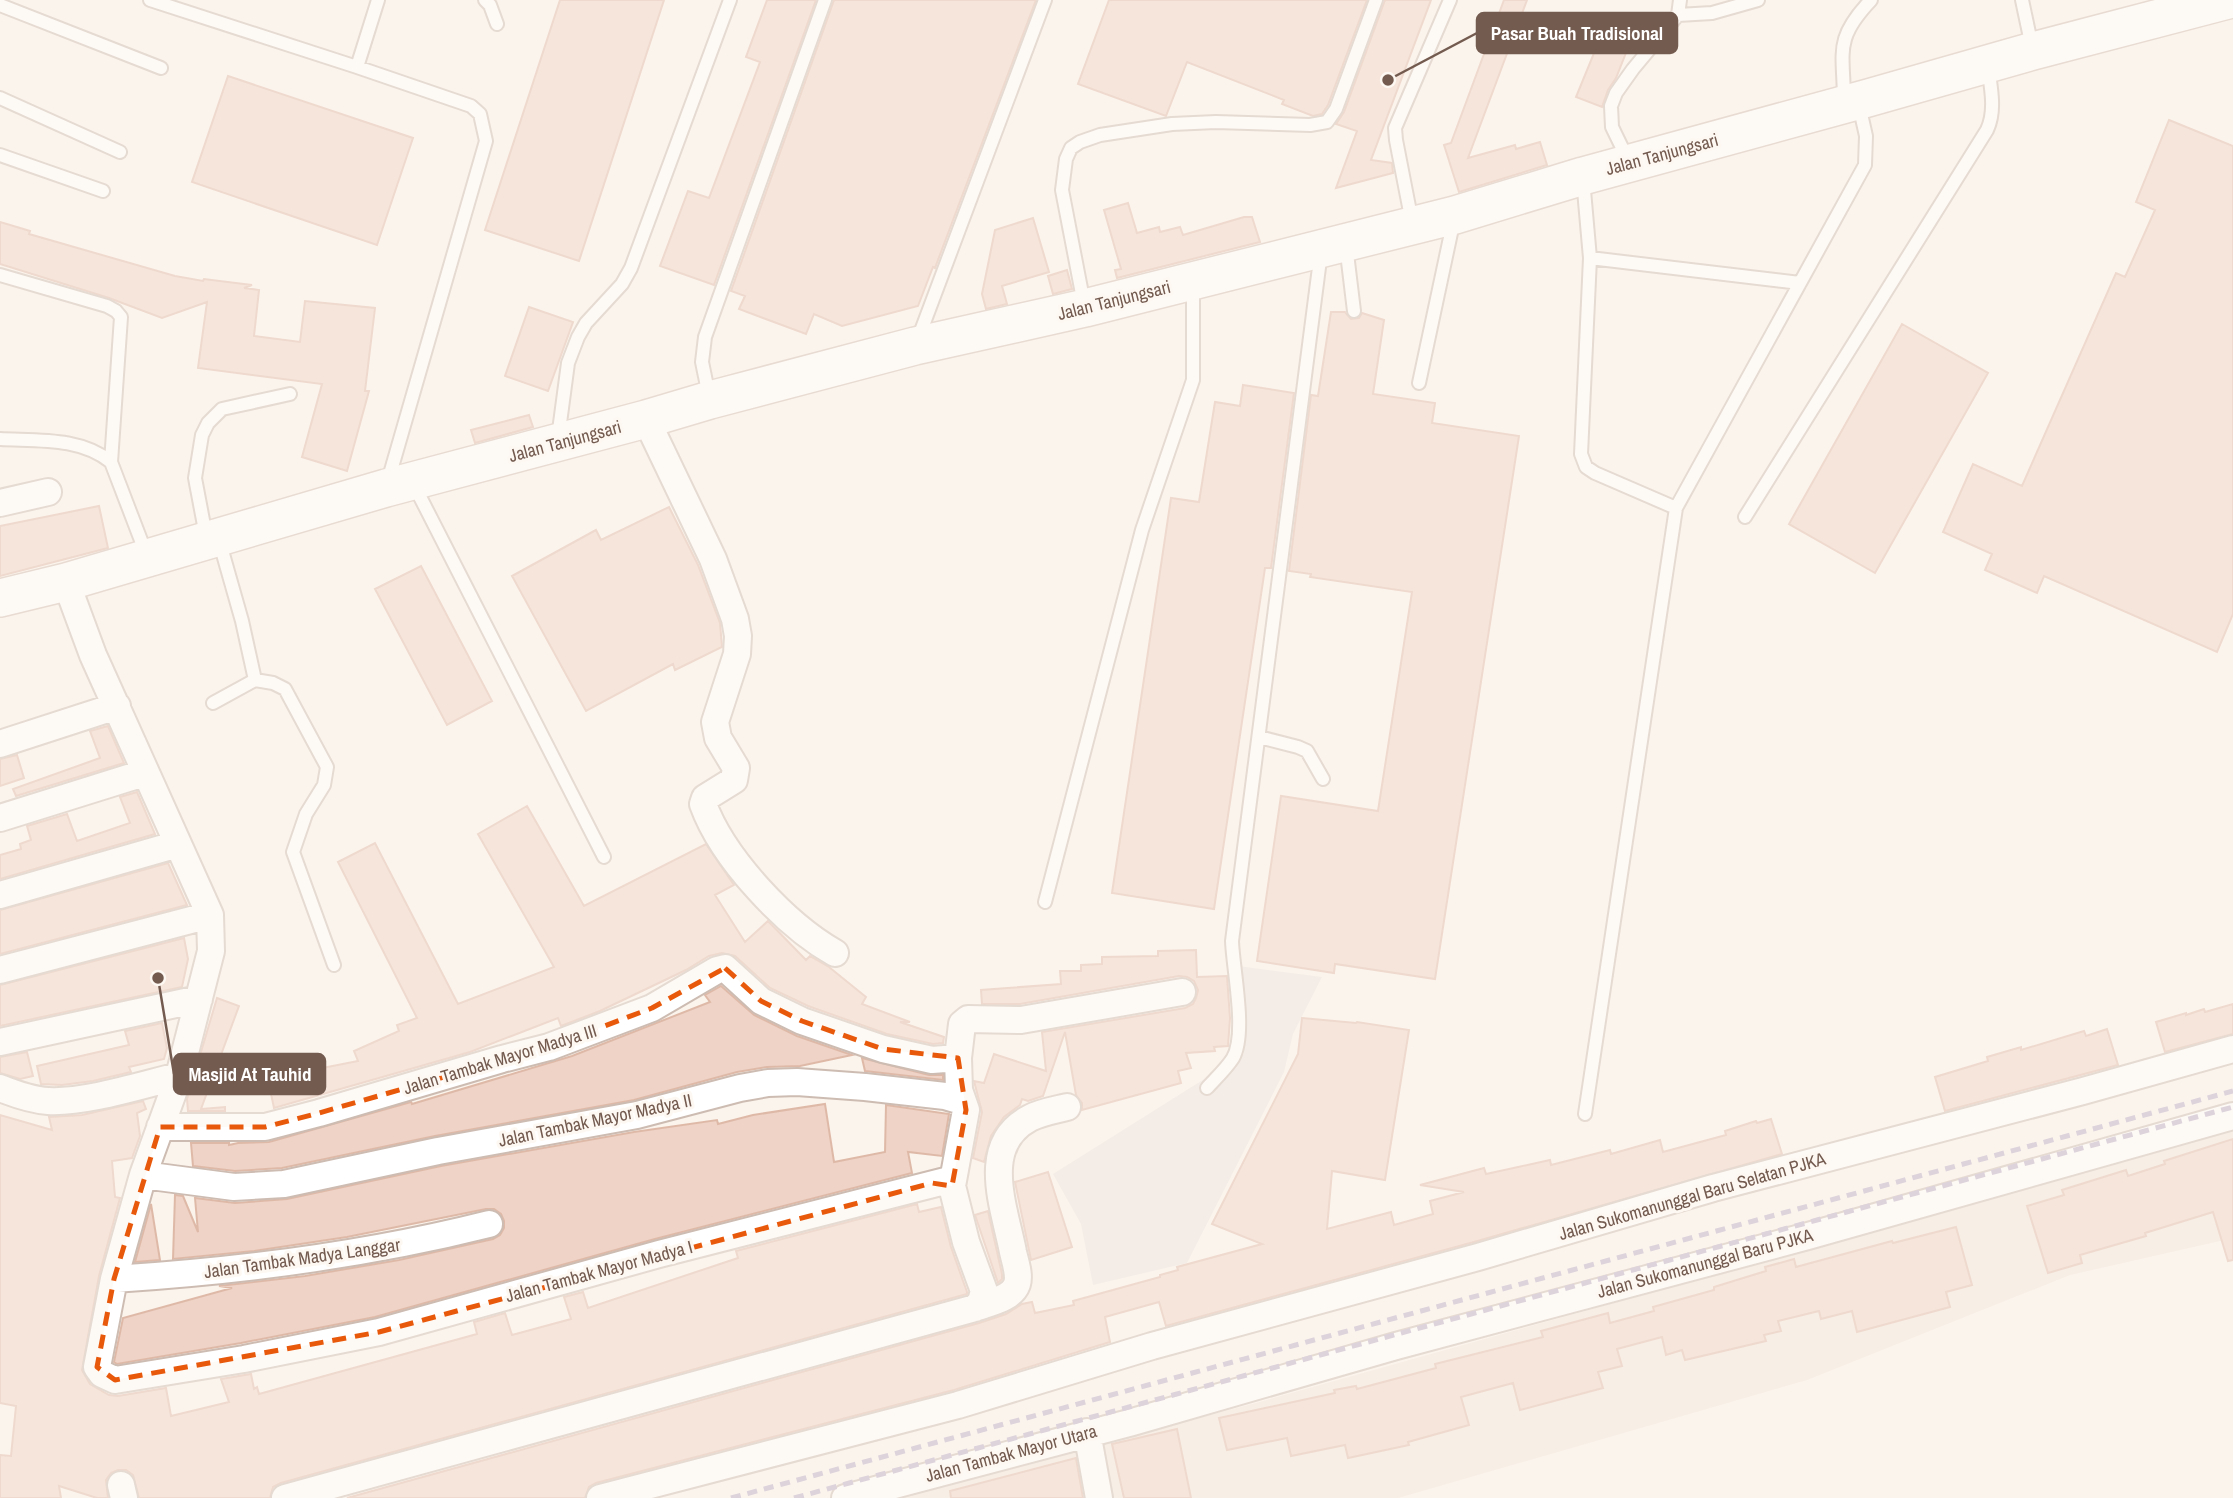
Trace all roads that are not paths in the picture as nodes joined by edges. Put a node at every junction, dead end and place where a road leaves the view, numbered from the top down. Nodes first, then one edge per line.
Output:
1 (150, 0) edge
2 (378, 0) edge
3 (485, 0) edge
4 (730, 0) edge
5 (825, 0) edge
6 (1045, 0) edge
7 (1376, 0) edge
8 (1450, 0) edge
9 (1679, 0) edge
10 (1758, 0) edge
11 (1871, 0) edge
12 (2022, 0) edge
13 (2228, 0) edge
14 (0, 5) edge
15 (1678, 15) junction
16 (497, 24) dead end
17 (2033, 51) junction
18 (1988, 63) junction
19 (356, 67) junction
20 (161, 68) dead end
21 (0, 98) edge
22 (1851, 103) junction
23 (120, 152) dead end
24 (0, 155) edge
25 (1630, 163) junction
26 (1583, 176) junction
27 (103, 191) dead end
28 (1455, 215) junction
29 (1413, 226) junction
30 (1333, 245) junction
31 (1590, 258) junction
32 (0, 275) edge
33 (1192, 280) junction
34 (1800, 284) junction
35 (1085, 308) junction
36 (1354, 311) dead end
37 (915, 346) junction
38 (1419, 383) dead end
39 (290, 394) dead end
40 (710, 400) junction
41 (646, 419) junction
42 (0, 439) edge
43 (557, 442) junction
44 (111, 462) junction
45 (399, 485) junction
46 (48, 492) dead end
47 (0, 503) edge
48 (1676, 508) junction
49 (1745, 517) dead end
50 (212, 540) junction
51 (147, 556) junction
52 (66, 582) junction
53 (0, 597) edge
54 (255, 680) junction
55 (213, 703) dead end
56 (117, 706) junction
57 (1259, 737) junction
58 (0, 744) edge
59 (144, 773) junction
60 (1323, 779) dead end
61 (0, 818) edge
62 (178, 844) junction
63 (604, 857) dead end
64 (0, 895) edge
65 (1045, 902) dead end
66 (210, 915) junction
67 (835, 953) dead end
68 (334, 965) dead end
69 (0, 970) edge
70 (1182, 992) dead end
71 (199, 999) junction
72 (0, 1042) edge
73 (2233, 1049) edge
74 (945, 1059) junction
75 (179, 1076) junction
76 (0, 1088) edge
77 (1208, 1088) dead end
78 (962, 1101) junction
79 (1067, 1107) dead end
80 (1585, 1114) dead end
81 (2233, 1116) edge
82 (160, 1127) junction
83 (143, 1175) junction
84 (952, 1186) junction
85 (489, 1224) dead end
86 (114, 1279) junction
87 (975, 1308) junction
88 (1177, 1409) joint
89 (1087, 1432) junction
90 (285, 1498) edge
91 (600, 1498) edge
92 (845, 1498) edge
93 (1099, 1498) edge

1 - 19 lane
2 - 19 lane
3 - 16 lane
4 - 43 lane
5 - 40 lane
6 - 37 lane
7 - 35 lane
8 - 29 lane
9 - 15 lane
10 - 15 lane
11 - 22 lane
12 - 17 lane
13 - 17 main road, Jalan Tanjungsari
14 - 20 lane
15 - 25 lane
17 - 18 main road, Jalan Tanjungsari
18 - 22 main road, Jalan Tanjungsari
18 - 49 lane
19 - 45 lane
21 - 23 lane
22 - 25 main road, Jalan Tanjungsari
22 - 34 lane
24 - 27 lane
25 - 26 main road, Jalan Tanjungsari
26 - 28 main road, Jalan Tanjungsari
26 - 31 lane
28 - 29 main road, Jalan Tanjungsari
28 - 38 lane
29 - 30 main road, Jalan Tanjungsari
30 - 33 main road, Jalan Tanjungsari
30 - 36 lane
30 - 57 lane
31 - 34 lane
31 - 48 lane
32 - 44 lane
33 - 35 main road, Jalan Tanjungsari
33 - 65 lane
34 - 48 lane
35 - 37 main road, Jalan Tanjungsari
37 - 40 main road, Jalan Tanjungsari
39 - 50 lane
40 - 41 main road, Jalan Tanjungsari
41 - 43 main road, Jalan Tanjungsari
41 - 67 street
42 - 44 lane
43 - 45 main road, Jalan Tanjungsari
44 - 51 lane
45 - 50 main road, Jalan Tanjungsari
45 - 63 lane
46 - 47 street
48 - 80 lane
50 - 51 main road, Jalan Tanjungsari
50 - 54 lane
51 - 52 main road, Jalan Tanjungsari
52 - 53 main road, Jalan Tanjungsari
52 - 56 street
54 - 55 lane
54 - 68 lane
56 - 58 street
56 - 59 street
57 - 60 lane
57 - 77 lane
59 - 61 street
59 - 62 street
62 - 64 street
62 - 66 street
66 - 69 street
66 - 71 street
70 - 74 street
71 - 72 street
71 - 75 street
73 - 91 street, Jalan Sukomanunggal Baru Selatan PJKA
74 - 78 street
74 - 82 street, Jalan Tambak Mayor Madya III
75 - 76 street
75 - 82 street
78 - 83 street, Jalan Tambak Mayor Madya II
78 - 84 street
79 - 87 street
81 - 88 street, Jalan Sukomanunggal Baru PJKA
82 - 83 street
83 - 86 street
84 - 86 street, Jalan Tambak Mayor Madya I
84 - 87 street
85 - 86 street, Jalan Tambak Madya Langgar
87 - 90 street
88 - 89 street, Jalan Tambak Mayor Utara
89 - 92 street, Jalan Tambak Mayor Utara
89 - 93 street

